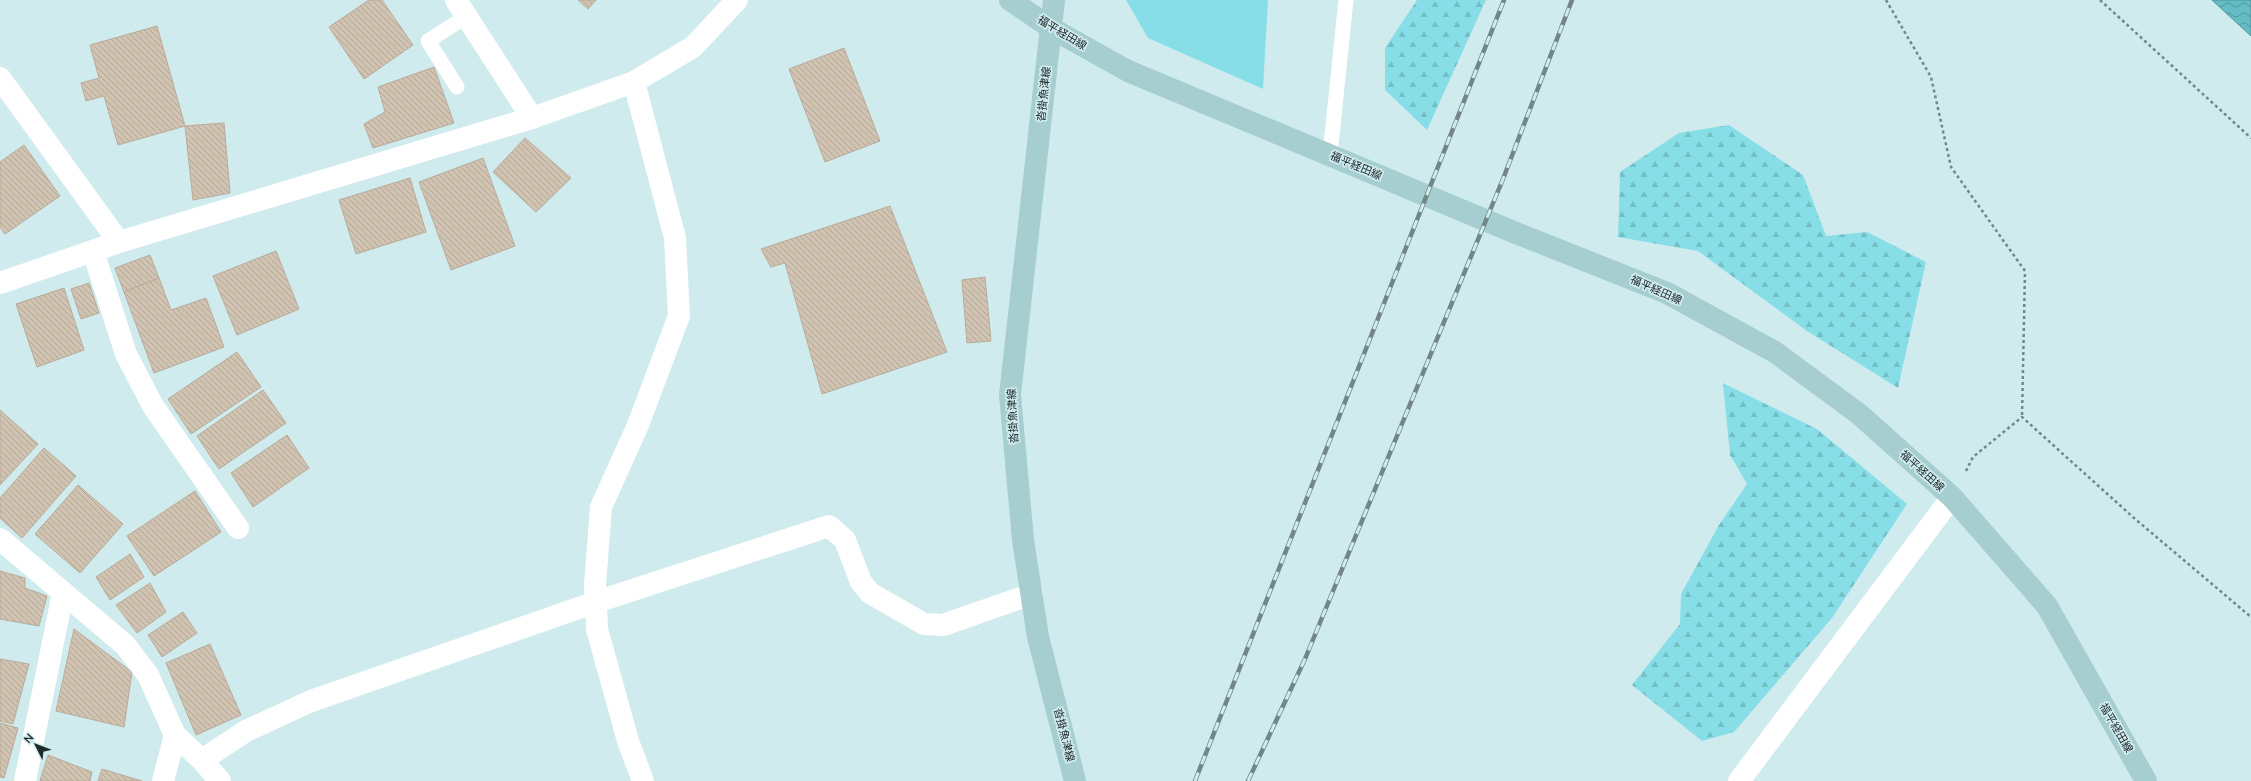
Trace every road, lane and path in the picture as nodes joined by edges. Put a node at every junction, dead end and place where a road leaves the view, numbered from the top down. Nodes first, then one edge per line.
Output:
1 (737, 0) edge
2 (1010, 0) edge
3 (1054, 0) edge
4 (1346, 0) edge
5 (1886, 0) edge
6 (2100, 0) edge
7 (461, 8) edge
8 (1051, 28) junction
9 (0, 78) edge
10 (634, 82) junction
11 (457, 87) dead end
12 (532, 118) junction
13 (2251, 138) edge
14 (1330, 155) junction
15 (119, 242) junction
16 (93, 251) junction
17 (0, 283) edge
18 (2022, 417) junction
19 (1952, 497) junction
20 (238, 528) dead end
21 (0, 539) edge
22 (64, 593) junction
23 (1032, 594) junction
24 (596, 602) junction
25 (2251, 617) edge
26 (175, 735) junction
27 (202, 760) junction
28 (25, 781) edge
29 (163, 781) edge
30 (220, 781) edge
31 (643, 781) edge
32 (1075, 781) edge
33 (1739, 781) edge
34 (2146, 781) edge

1 - 10 street
2 - 8 main road, 福平経田線
3 - 8 main road, 沓掛魚津線
4 - 14 lane
5 - 18 path
6 - 13 path
7 - 11 lane
7 - 12 street
8 - 14 main road, 福平経田線
8 - 23 main road, 沓掛魚津線
9 - 15 street
10 - 12 street
10 - 24 street
12 - 15 street
14 - 19 main road, 福平経田線
15 - 16 street
16 - 17 street
16 - 20 street
18 - 19 path
18 - 25 path
19 - 33 street
19 - 34 main road, 福平経田線
21 - 22 street
22 - 26 street
22 - 28 street
23 - 24 street
23 - 32 main road, 沓掛魚津線
24 - 27 street
24 - 31 street
26 - 27 street
26 - 29 street
27 - 30 street

